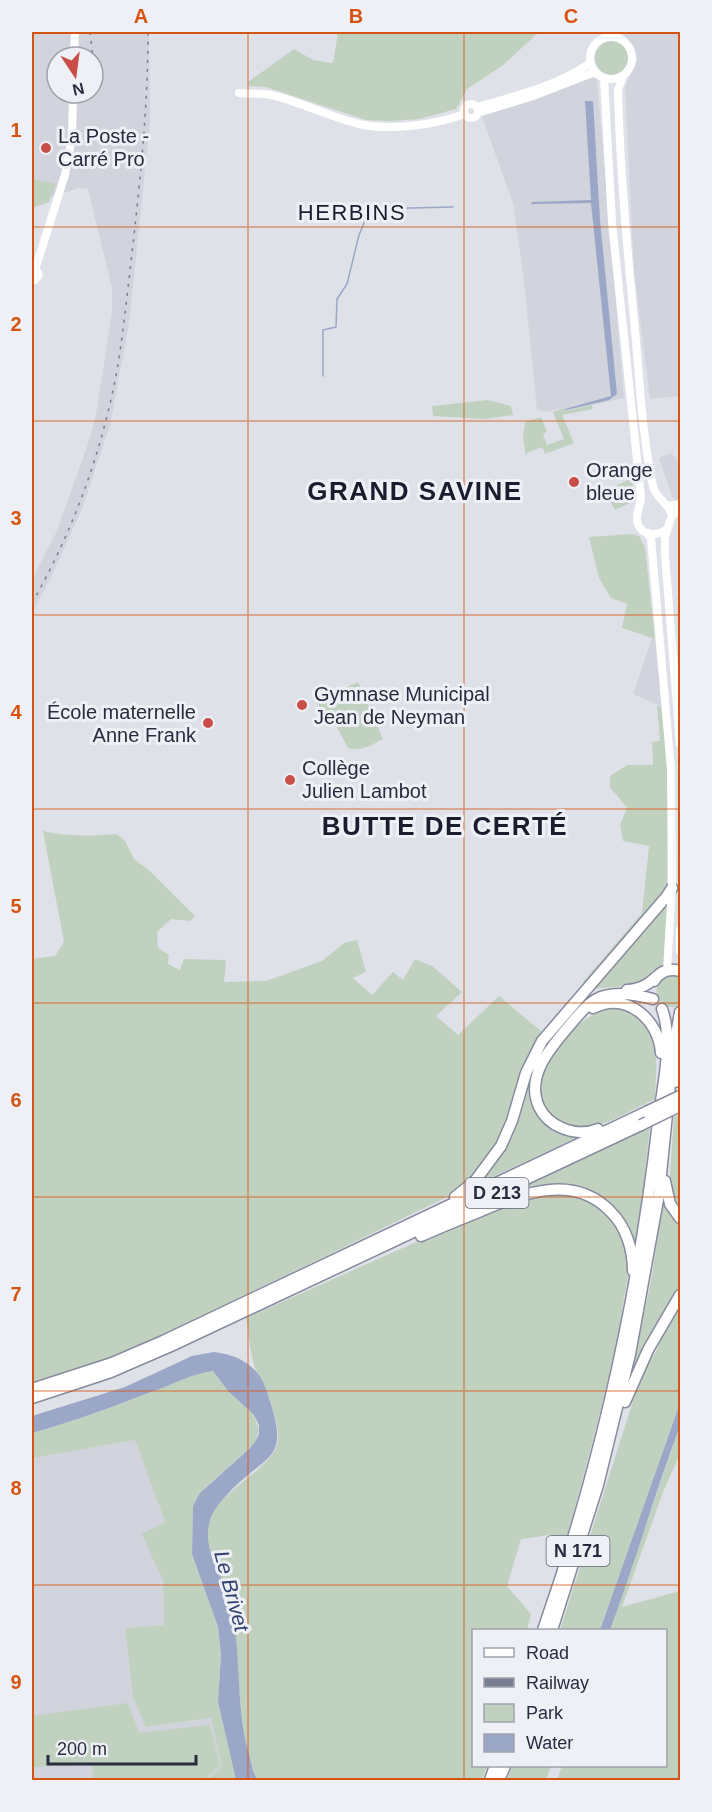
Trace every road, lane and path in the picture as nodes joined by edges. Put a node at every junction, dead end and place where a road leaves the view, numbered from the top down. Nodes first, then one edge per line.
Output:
1 (603, 35) edge
2 (615, 35) edge
3 (590, 63) junction
4 (595, 72) junction
5 (623, 76) junction
6 (604, 78) junction
7 (239, 93) dead end
8 (73, 105) edge
9 (478, 110) junction
10 (33, 270) edge
11 (32, 280) edge
12 (660, 500) junction
13 (681, 504) edge
14 (640, 506) junction
15 (668, 506) junction
16 (681, 511) edge
17 (672, 515) junction
18 (666, 530) junction
19 (647, 533) junction
20 (681, 744) edge
21 (672, 888) junction
22 (681, 930) edge
23 (681, 952) edge
24 (681, 959) edge
25 (667, 970) junction
26 (681, 970) edge
27 (657, 977) junction
28 (653, 999) junction
29 (662, 1009) junction
30 (680, 1011) edge
31 (582, 1012) junction
32 (564, 1014) junction
33 (675, 1041) junction
34 (661, 1095) junction
35 (681, 1096) edge
36 (681, 1106) edge
37 (638, 1121) junction
38 (428, 1215) junction
39 (681, 1218) edge
40 (354, 1260) junction
41 (633, 1295) junction
42 (681, 1295) edge
43 (32, 1389) edge
44 (32, 1398) edge
45 (612, 1432) junction
46 (543, 1629) edge
47 (552, 1629) edge

1 - 2 main road
1 - 3 main road
2 - 5 main road
3 - 4 main road
3 - 9 main road
4 - 6 main road
4 - 9 main road
5 - 6 main road
5 - 12 main road
6 - 14 main road
7 - 9 main road
8 - 10 main road
10 - 11 main road
12 - 14 main road
12 - 15 main road
13 - 15 main road
14 - 19 main road
15 - 17 main road
16 - 17 main road
17 - 18 main road
18 - 19 main road
18 - 20 main road
19 - 21 main road
21 - 25 main road
21 - 32 highway
22 - 23 main road
23 - 24 main road
25 - 26 highway
25 - 27 highway
27 - 28 highway
27 - 32 highway
28 - 29 highway
28 - 31 highway
29 - 30 highway
29 - 34 highway, N 171
30 - 33 highway, N 171
31 - 34 highway
31 - 37 highway
32 - 38 highway
33 - 39 highway
33 - 45 highway, N 171
34 - 41 highway, N 171
35 - 37 highway, D 213, bridge
36 - 37 highway, bridge
37 - 38 highway, D 213
37 - 40 highway, D 213
38 - 43 highway, D 213
40 - 41 highway
40 - 44 highway, D 213
41 - 46 highway, N 171
42 - 45 highway
45 - 47 highway, N 171

